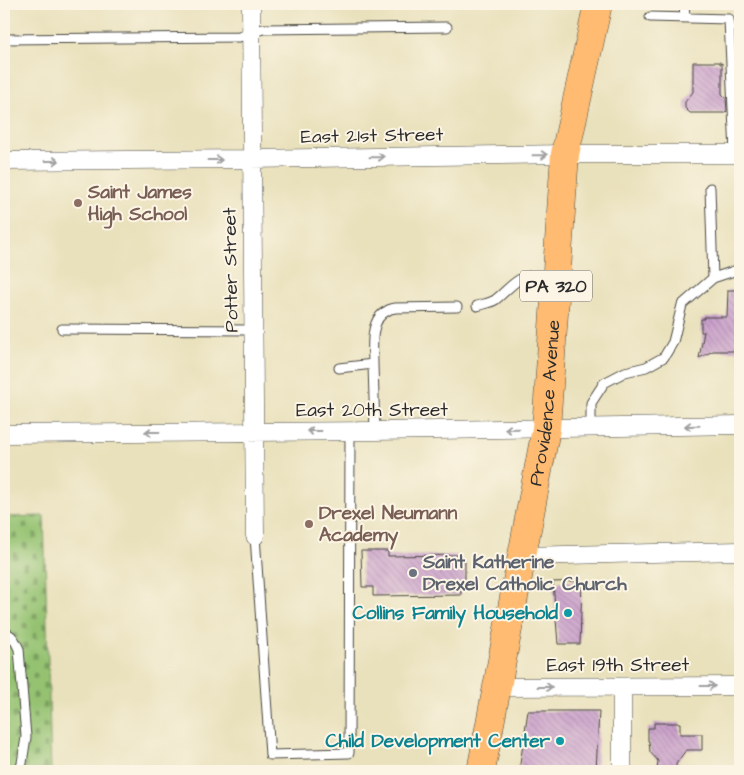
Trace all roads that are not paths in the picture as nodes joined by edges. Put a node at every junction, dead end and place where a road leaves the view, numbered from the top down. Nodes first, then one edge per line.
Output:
1 (251, 4) edge
2 (598, 4) edge
3 (684, 4) edge
4 (650, 17) dead end
5 (685, 18) junction
6 (446, 27) dead end
7 (250, 33) junction
8 (4, 39) edge
9 (565, 154) junction
10 (738, 154) edge
11 (252, 159) junction
12 (4, 161) edge
13 (710, 188) dead end
14 (740, 266) edge
15 (556, 278) junction
16 (713, 278) junction
17 (477, 306) dead end
18 (457, 307) dead end
19 (62, 329) dead end
20 (253, 330) junction
21 (373, 364) junction
22 (339, 368) dead end
23 (740, 425) edge
24 (591, 428) junction
25 (546, 429) junction
26 (350, 431) junction
27 (375, 431) junction
28 (254, 432) junction
29 (4, 434) edge
30 (255, 536) joint
31 (740, 551) edge
32 (522, 556) junction
33 (4, 632) edge
34 (622, 686) junction
35 (740, 686) edge
36 (496, 687) junction
37 (20, 771) edge
38 (481, 771) edge
39 (622, 771) edge

1 - 7 street, Potter Street
2 - 9 main road, Providence Avenue / PA 320
3 - 5 lane
4 - 5 lane
5 - 10 lane
6 - 7 lane
7 - 8 lane
7 - 11 street, Potter Street
9 - 10 street, East 21st Street
11 -> 9 street, East 21st Street
9 - 15 main road, Providence Avenue / PA 320
12 -> 11 street, East 21st Street
11 - 20 street, Potter Street
13 - 16 lane
14 - 16 lane
15 - 17 lane
15 - 25 main road, Providence Avenue / PA 320
16 - 24 lane
18 - 21 lane
19 - 20 lane
20 - 28 street, Potter Street
21 - 22 lane
21 - 27 lane
23 -> 24 street, East 20th Street
24 - 25 street, East 20th Street
25 -> 27 street, East 20th Street
25 - 32 main road, Providence Avenue / PA 320
26 - 27 street, East 20th Street
26 -> 28 street, East 20th Street
26 - 30 lane
28 -> 29 street, East 20th Street
28 - 30 street, Potter Street
31 - 32 street
32 - 36 main road, Providence Avenue / PA 320
33 - 37 lane
34 -> 35 street, East 19th Street
36 -> 34 street, East 19th Street
34 - 39 street
36 - 38 main road, Providence Avenue / PA 320

